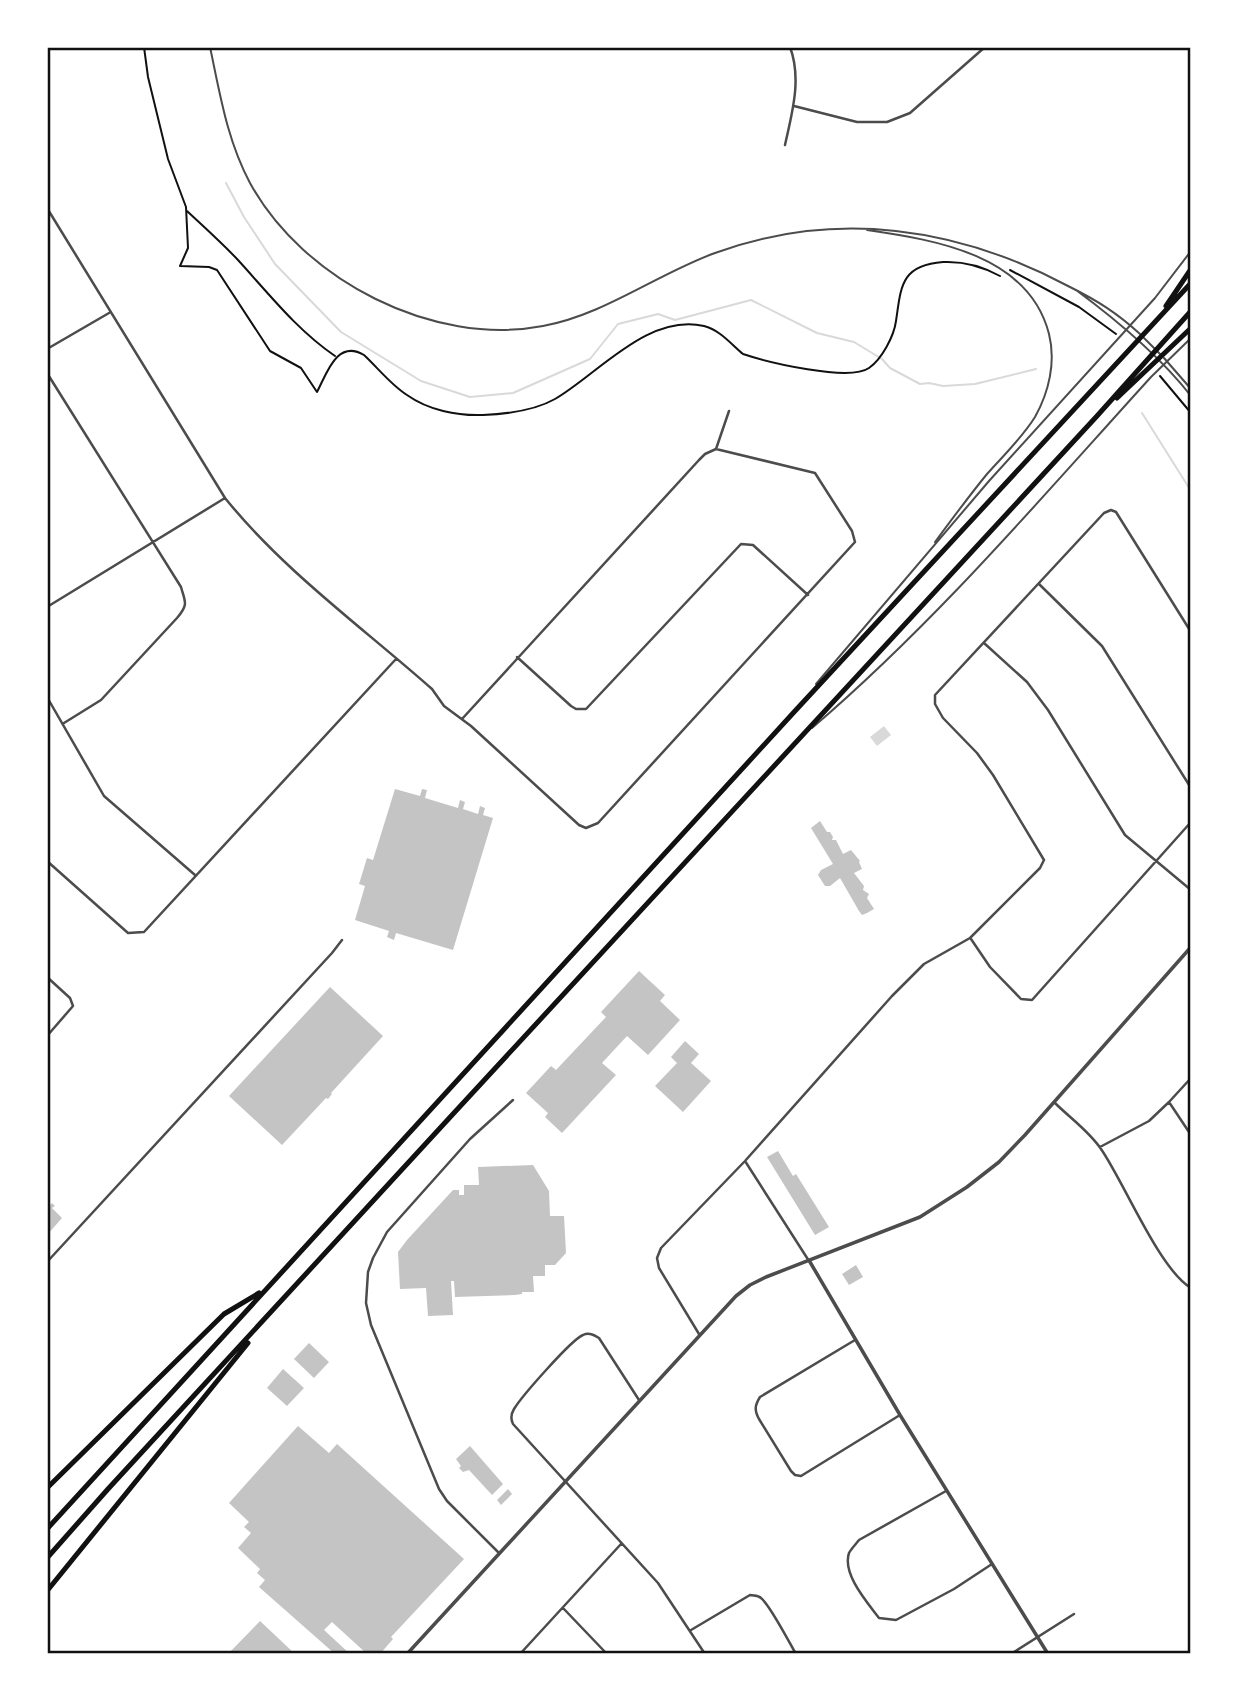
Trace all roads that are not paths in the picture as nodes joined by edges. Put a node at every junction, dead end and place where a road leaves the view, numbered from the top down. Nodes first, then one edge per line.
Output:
1 (210, 47) edge
2 (790, 47) edge
3 (985, 47) edge
4 (794, 106) junction
5 (785, 145) dead end
6 (47, 208) edge
7 (852, 229) junction
8 (1191, 251) edge
9 (1191, 269) edge
10 (1191, 283) edge
11 (1072, 288) junction
12 (1191, 311) edge
13 (109, 313) junction
14 (1160, 314) junction
15 (1191, 328) edge
16 (1191, 338) edge
17 (1185, 339) junction
18 (47, 349) edge
19 (47, 373) edge
20 (1191, 389) edge
21 (1191, 396) edge
22 (729, 411) dead end
23 (1097, 416) junction
24 (716, 449) junction
25 (225, 498) junction
26 (152, 542) junction
27 (921, 560) junction
28 (1038, 583) junction
29 (808, 595) junction
30 (47, 607) edge
31 (1191, 632) edge
32 (984, 642) junction
33 (517, 657) junction
34 (396, 659) junction
35 (47, 696) edge
36 (795, 711) junction
37 (462, 719) junction
38 (64, 723) junction
39 (798, 740) junction
40 (1191, 788) edge
41 (1191, 821) edge
42 (47, 861) edge
43 (1157, 862) junction
44 (195, 875) junction
45 (1191, 890) edge
46 (970, 938) junction
47 (342, 940) dead end
48 (1191, 947) edge
49 (47, 977) edge
50 (47, 1036) edge
51 (1191, 1078) edge
52 (513, 1100) dead end
53 (1054, 1102) junction
54 (1170, 1102) junction
55 (1191, 1135) edge
56 (1100, 1147) junction
57 (746, 1161) junction
58 (47, 1262) edge
59 (810, 1262) junction
60 (1191, 1287) edge
61 (265, 1290) junction
62 (258, 1328) junction
63 (699, 1334) junction
64 (855, 1340) junction
65 (639, 1400) junction
66 (900, 1415) junction
67 (564, 1480) junction
68 (47, 1488) edge
69 (948, 1490) junction
70 (47, 1529) edge
71 (621, 1544) junction
72 (499, 1553) junction
73 (47, 1558) edge
74 (992, 1564) junction
75 (47, 1591) edge
76 (563, 1608) junction
77 (1074, 1614) dead end
78 (691, 1630) junction
79 (1038, 1637) junction
80 (407, 1654) edge
81 (520, 1654) edge
82 (607, 1654) edge
83 (705, 1654) edge
84 (796, 1654) edge
85 (1011, 1654) edge
86 (1048, 1654) edge

1 - 7 lane
2 - 4 street
3 - 4 street
4 - 5 street
6 - 13 street
7 - 11 lane
7 - 27 lane
8 - 27 lane
9 - 14 highway
10 - 14 highway
11 - 20 lane
11 - 21 lane
12 - 23 highway
13 - 18 street
13 - 25 street
14 - 36 highway
15 - 17 highway
16 - 17 lane
17 - 23 highway
17 - 39 lane
19 - 26 street
22 - 24 street
23 - 39 highway
24 - 29 street
24 - 33 street
25 - 26 street
25 - 34 street
26 - 30 street
26 - 38 street
27 - 36 lane
28 - 31 street
28 - 32 street
28 - 40 street
29 - 33 street
29 - 37 street
32 - 43 street
32 - 46 street
33 - 37 street
34 - 37 street
34 - 44 street
35 - 38 street
36 - 61 highway
38 - 44 street
39 - 62 highway
41 - 43 street
42 - 44 street
43 - 45 street
43 - 46 street
46 - 57 street
47 - 58 street
48 - 53 street
49 - 50 street
51 - 54 street
52 - 72 street
53 - 56 street
53 - 59 street
54 - 55 street
54 - 56 street
56 - 60 street
57 - 59 street
57 - 63 street
59 - 63 street
59 - 64 street
61 - 68 highway
61 - 70 highway
62 - 73 highway
62 - 75 highway
63 - 65 street
64 - 66 street
64 - 66 street
65 - 67 street
65 - 67 street
66 - 69 street
67 - 71 street
67 - 72 street
69 - 74 street
69 - 74 street
71 - 76 street
71 - 78 street
72 - 80 street
74 - 79 street
76 - 81 street
76 - 82 street
77 - 79 street
78 - 83 street
78 - 84 street
79 - 85 street
79 - 86 street

